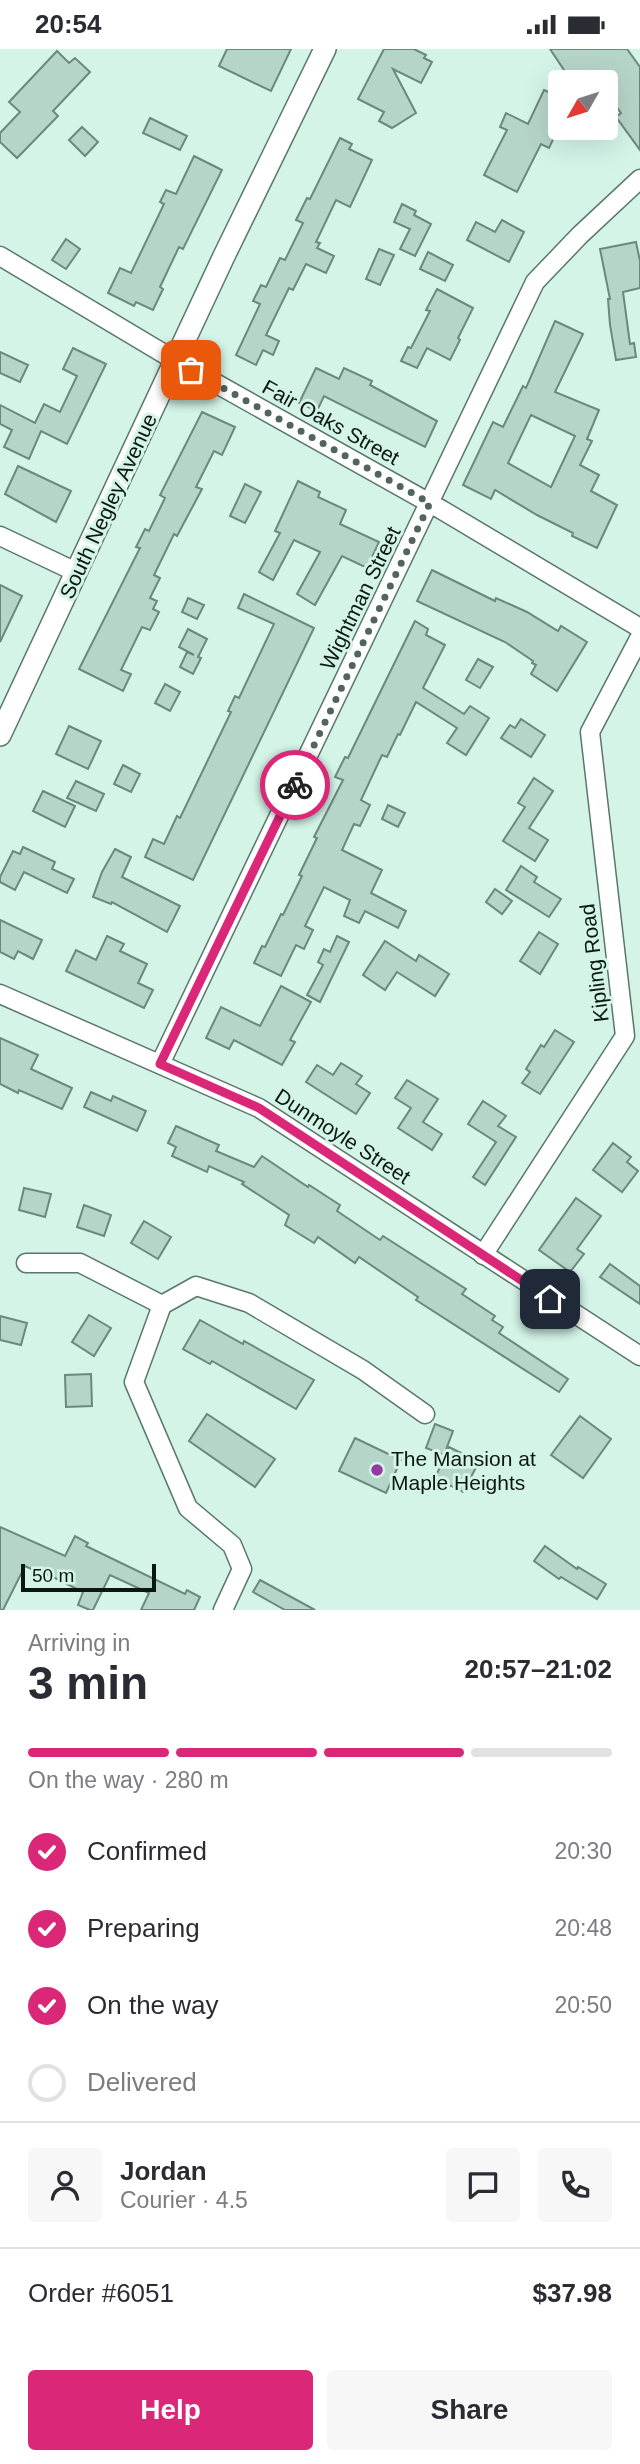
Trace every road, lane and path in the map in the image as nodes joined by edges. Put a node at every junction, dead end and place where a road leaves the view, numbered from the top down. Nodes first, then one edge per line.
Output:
1 (325, 49) edge
2 (640, 179) edge
3 (0, 256) edge
4 (176, 361) junction
5 (430, 503) junction
6 (0, 535) edge
7 (76, 572) junction
8 (640, 628) edge
9 (640, 637) edge
10 (0, 735) edge
11 (0, 993) edge
12 (160, 1064) junction
13 (483, 1255) junction
14 (26, 1263) dead end
15 (162, 1304) junction
16 (640, 1356) edge
17 (425, 1414) dead end
18 (223, 1610) edge

1 - 4 street, South Negley Avenue
2 - 5 street, Wightman Street
3 - 4 street, Fair Oaks Street
4 - 5 street, Fair Oaks Street
4 - 7 street, South Negley Avenue
5 - 8 street, Fair Oaks Street
5 - 12 street, Wightman Street
6 - 7 street
7 - 10 street, South Negley Avenue
9 - 13 street, Kipling Road
11 - 12 street, Dunmoyle Street
12 - 13 street, Dunmoyle Street
13 - 16 street, Dunmoyle Street
14 - 15 street
15 - 17 street
15 - 18 street

